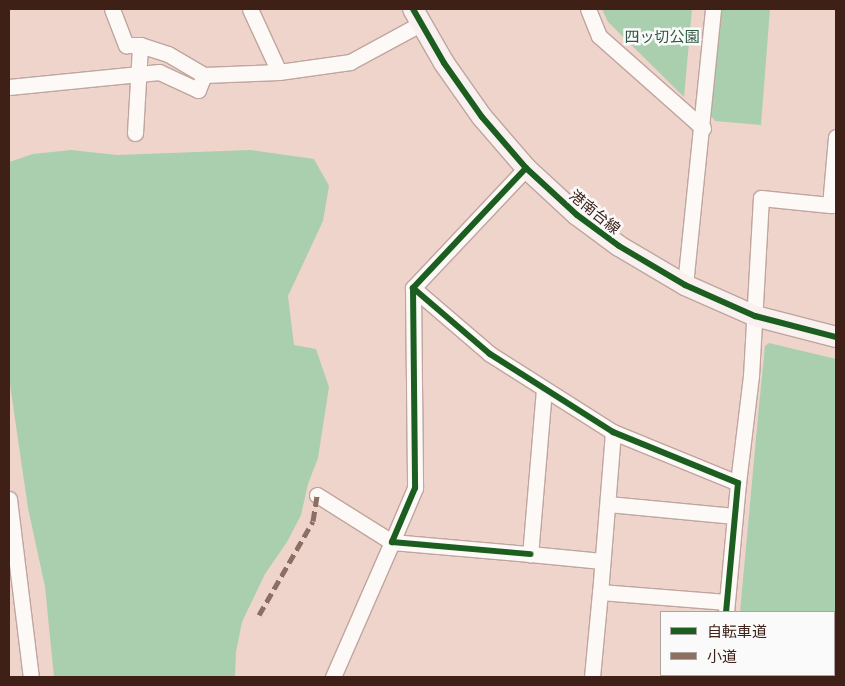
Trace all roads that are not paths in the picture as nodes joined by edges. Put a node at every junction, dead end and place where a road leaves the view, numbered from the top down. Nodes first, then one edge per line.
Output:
1 (112, 9) edge
2 (250, 9) edge
3 (588, 9) edge
4 (713, 9) edge
5 (417, 17) edge
6 (140, 45) junction
7 (279, 72) junction
8 (204, 74) junction
9 (139, 75) junction
10 (9, 87) edge
11 (702, 128) junction
12 (135, 133) dead end
13 (836, 138) edge
14 (526, 168) junction
15 (833, 205) edge
16 (685, 285) junction
17 (414, 288) junction
18 (755, 316) junction
19 (836, 337) edge
20 (544, 389) junction
21 (613, 432) junction
22 (738, 483) junction
23 (317, 495) dead end
24 (9, 498) edge
25 (608, 504) junction
26 (734, 516) junction
27 (392, 542) junction
28 (530, 554) junction
29 (602, 560) junction
30 (600, 592) junction
31 (726, 607) edge
32 (31, 677) edge
33 (333, 677) edge
34 (592, 677) edge

1 - 6 street
2 - 7 street
3 - 11 street
4 - 11 street
5 - 7 street
5 - 14 street, 港南台線
6 - 8 street
6 - 9 street
7 - 8 street
8 - 9 street
9 - 10 street
9 - 12 street
11 - 16 street
13 - 15 street
14 - 16 street, 港南台線
14 - 17 street
15 - 18 street
16 - 18 street, 港南台線
17 - 20 street
17 - 27 street
18 - 19 street, 港南台線
18 - 22 street
20 - 21 street
20 - 28 street
21 - 22 street
21 - 25 street
22 - 26 street
23 - 27 street
24 - 32 street
25 - 26 street
25 - 29 street
26 - 31 street
27 - 28 street
27 - 33 street
28 - 29 street
29 - 30 street
30 - 31 street
30 - 34 street

